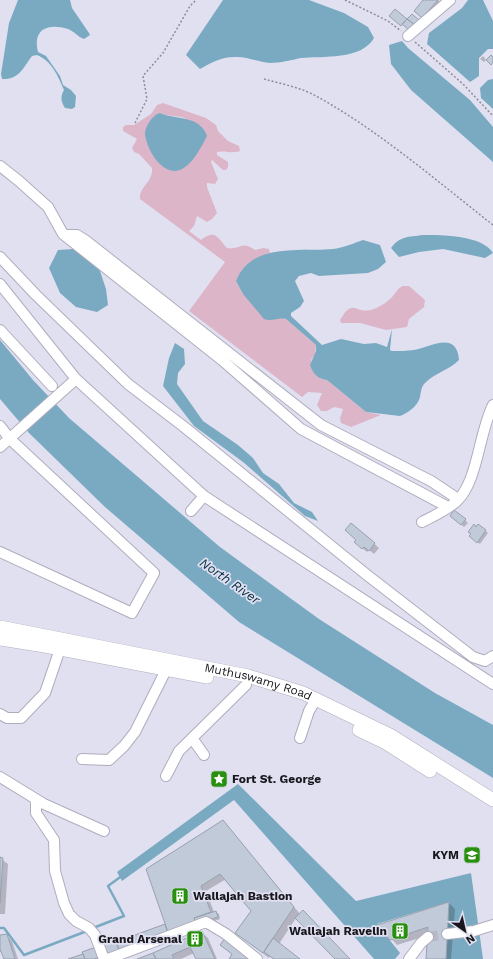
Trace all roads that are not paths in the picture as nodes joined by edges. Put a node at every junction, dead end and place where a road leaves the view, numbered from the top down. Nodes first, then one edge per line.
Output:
1 (450, 0) edge
2 (408, 36) road end
3 (0, 166) edge
4 (65, 236) junction
5 (0, 257) edge
6 (0, 284) edge
7 (0, 330) edge
8 (76, 379) junction
9 (55, 390) junction
10 (493, 405) edge
11 (0, 426) edge
12 (10, 439) junction
13 (0, 448) edge
14 (204, 496) junction
15 (458, 499) junction
16 (448, 507) junction
17 (191, 511) dead end
18 (422, 522) dead end
19 (0, 552) edge
20 (0, 627) edge
21 (0, 639) edge
22 (60, 649) junction
23 (493, 656) edge
24 (166, 670) junction
25 (493, 684) edge
26 (246, 685) junction
27 (314, 703) junction
28 (0, 714) edge
29 (192, 738) junction
30 (300, 738) dead end
31 (204, 755) dead end
32 (82, 759) dead end
33 (166, 776) dead end
34 (0, 777) edge
35 (36, 799) junction
36 (493, 800) edge
37 (493, 810) edge
38 (104, 831) dead end
39 (493, 925) edge
40 (447, 934) tunnel mouth
41 (428, 937) tunnel mouth
42 (104, 959) edge
43 (108, 959) edge
44 (257, 959) edge
45 (409, 959) edge

1 - 2 street
3 - 4 street
4 - 15 street
4 - 16 street
5 - 23 street
6 - 8 street
7 - 9 street
8 - 9 street
8 - 14 street
9 - 12 street
10 - 15 street
11 - 12 street
12 - 13 street
12 - 19 street
14 - 17 street
14 - 25 street
15 - 16 street
16 - 18 street
20 - 27 main road, Muthuswamy Road
21 - 22 main road, Muthuswamy Road
22 - 24 main road, Muthuswamy Road
22 - 28 street
24 - 26 main road, Muthuswamy Road
24 - 32 street
26 - 27 main road, Muthuswamy Road
26 - 29 street
27 - 30 street
27 - 36 main road, Muthuswamy Road
27 - 37 main road, Muthuswamy Road
29 - 31 street
29 - 33 street
34 - 35 street
35 - 38 street
35 - 42 street
39 - 40 street
41 - 45 street
43 - 44 street

